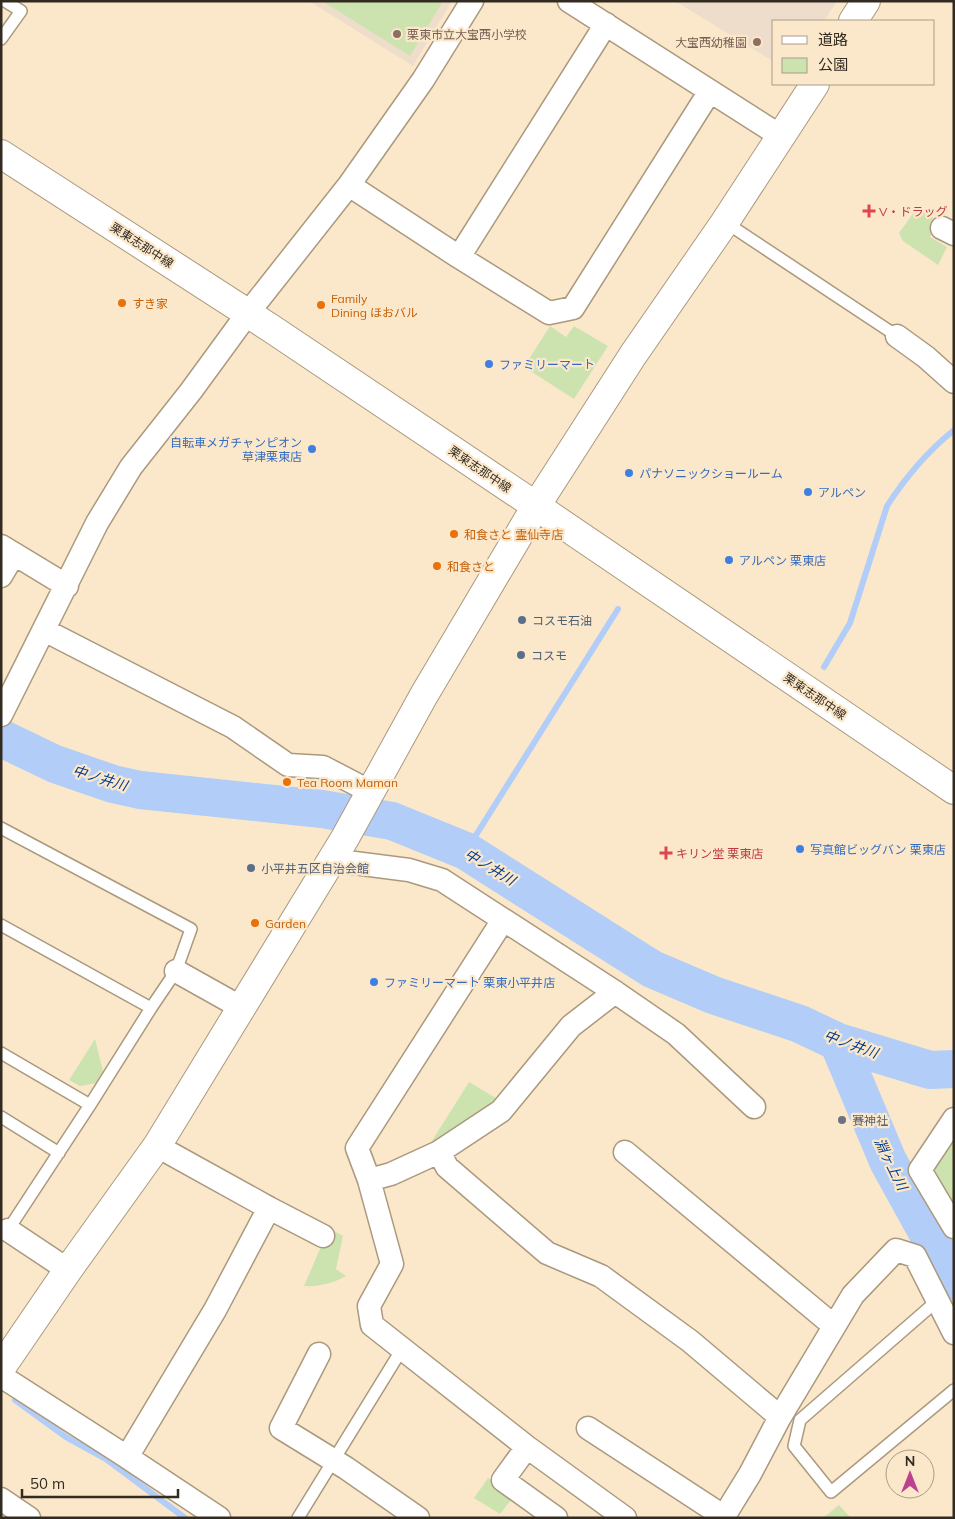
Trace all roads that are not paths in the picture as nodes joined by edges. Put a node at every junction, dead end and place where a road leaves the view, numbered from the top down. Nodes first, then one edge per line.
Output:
1 (5, 1) edge
2 (472, 1) edge
3 (569, 1) edge
4 (866, 1) edge
5 (855, 20) edge
6 (606, 24) junction
7 (1, 39) edge
8 (814, 85) edge
9 (710, 91) junction
10 (782, 137) junction
11 (1, 154) edge
12 (349, 185) junction
13 (726, 222) junction
14 (459, 258) junction
15 (248, 313) junction
16 (897, 336) joint
17 (954, 382) edge
18 (536, 506) junction
19 (8, 550) edge
20 (1, 576) edge
21 (66, 586) junction
22 (44, 630) junction
23 (2, 713) edge
24 (954, 790) edge
25 (370, 794) junction
26 (1, 828) edge
27 (338, 849) junction
28 (503, 920) junction
29 (1, 926) edge
30 (176, 971) junction
31 (615, 992) junction
32 (151, 1008) junction
33 (242, 1008) junction
34 (1, 1053) edge
35 (90, 1106) junction
36 (754, 1106) dead end
37 (1, 1118) edge
38 (954, 1119) edge
39 (157, 1146) junction
40 (440, 1152) junction
41 (625, 1152) dead end
42 (59, 1153) junction
43 (369, 1180) junction
44 (269, 1208) junction
45 (5, 1228) edge
46 (954, 1228) edge
47 (323, 1236) dead end
48 (68, 1270) junction
49 (938, 1300) junction
50 (834, 1326) junction
51 (954, 1333) edge
52 (402, 1349) junction
53 (320, 1354) dead end
54 (1, 1368) edge
55 (1, 1376) edge
56 (954, 1390) edge
57 (780, 1417) junction
58 (588, 1428) dead end
59 (527, 1447) junction
60 (127, 1457) junction
61 (334, 1460) junction
62 (1, 1499) edge
63 (723, 1517) edge
64 (29, 1518) edge
65 (219, 1518) edge
66 (298, 1518) edge
67 (418, 1518) edge
68 (556, 1518) edge
69 (625, 1518) edge

1 - 7 lane
2 - 12 street
3 - 6 street
4 - 5 street
6 - 9 street
6 - 14 street
8 - 10 street
9 - 10 street
9 - 14 street
10 - 13 street
11 - 15 street, 栗東志那中線
12 - 14 street
12 - 15 street
13 - 16 lane
13 - 18 street
15 - 18 street, 栗東志那中線
15 - 21 street
16 - 17 street
18 - 24 street, 栗東志那中線
18 - 25 street
19 - 20 street
19 - 21 street
21 - 22 street
22 - 23 street
22 - 25 street
25 - 27 street
26 - 30 lane
27 - 28 street
27 - 33 street
28 - 31 street
28 - 43 street
29 - 32 lane
30 - 32 lane
30 - 33 street
31 - 36 street
31 - 40 street
32 - 35 lane
33 - 39 street
34 - 35 lane
35 - 42 lane
37 - 42 lane
38 - 46 street
39 - 44 street
39 - 48 street
40 - 43 street
40 - 57 street
41 - 50 street
42 - 45 lane
43 - 52 street
44 - 47 street
44 - 60 street
45 - 48 street
48 - 54 street
49 - 50 street
49 - 51 street
49 - 56 lane
50 - 57 street
52 - 59 street
52 - 61 lane
53 - 61 street
55 - 60 street
57 - 63 street
58 - 63 street
59 - 68 street
59 - 69 street
60 - 65 street
61 - 66 lane
61 - 67 street
62 - 64 street

